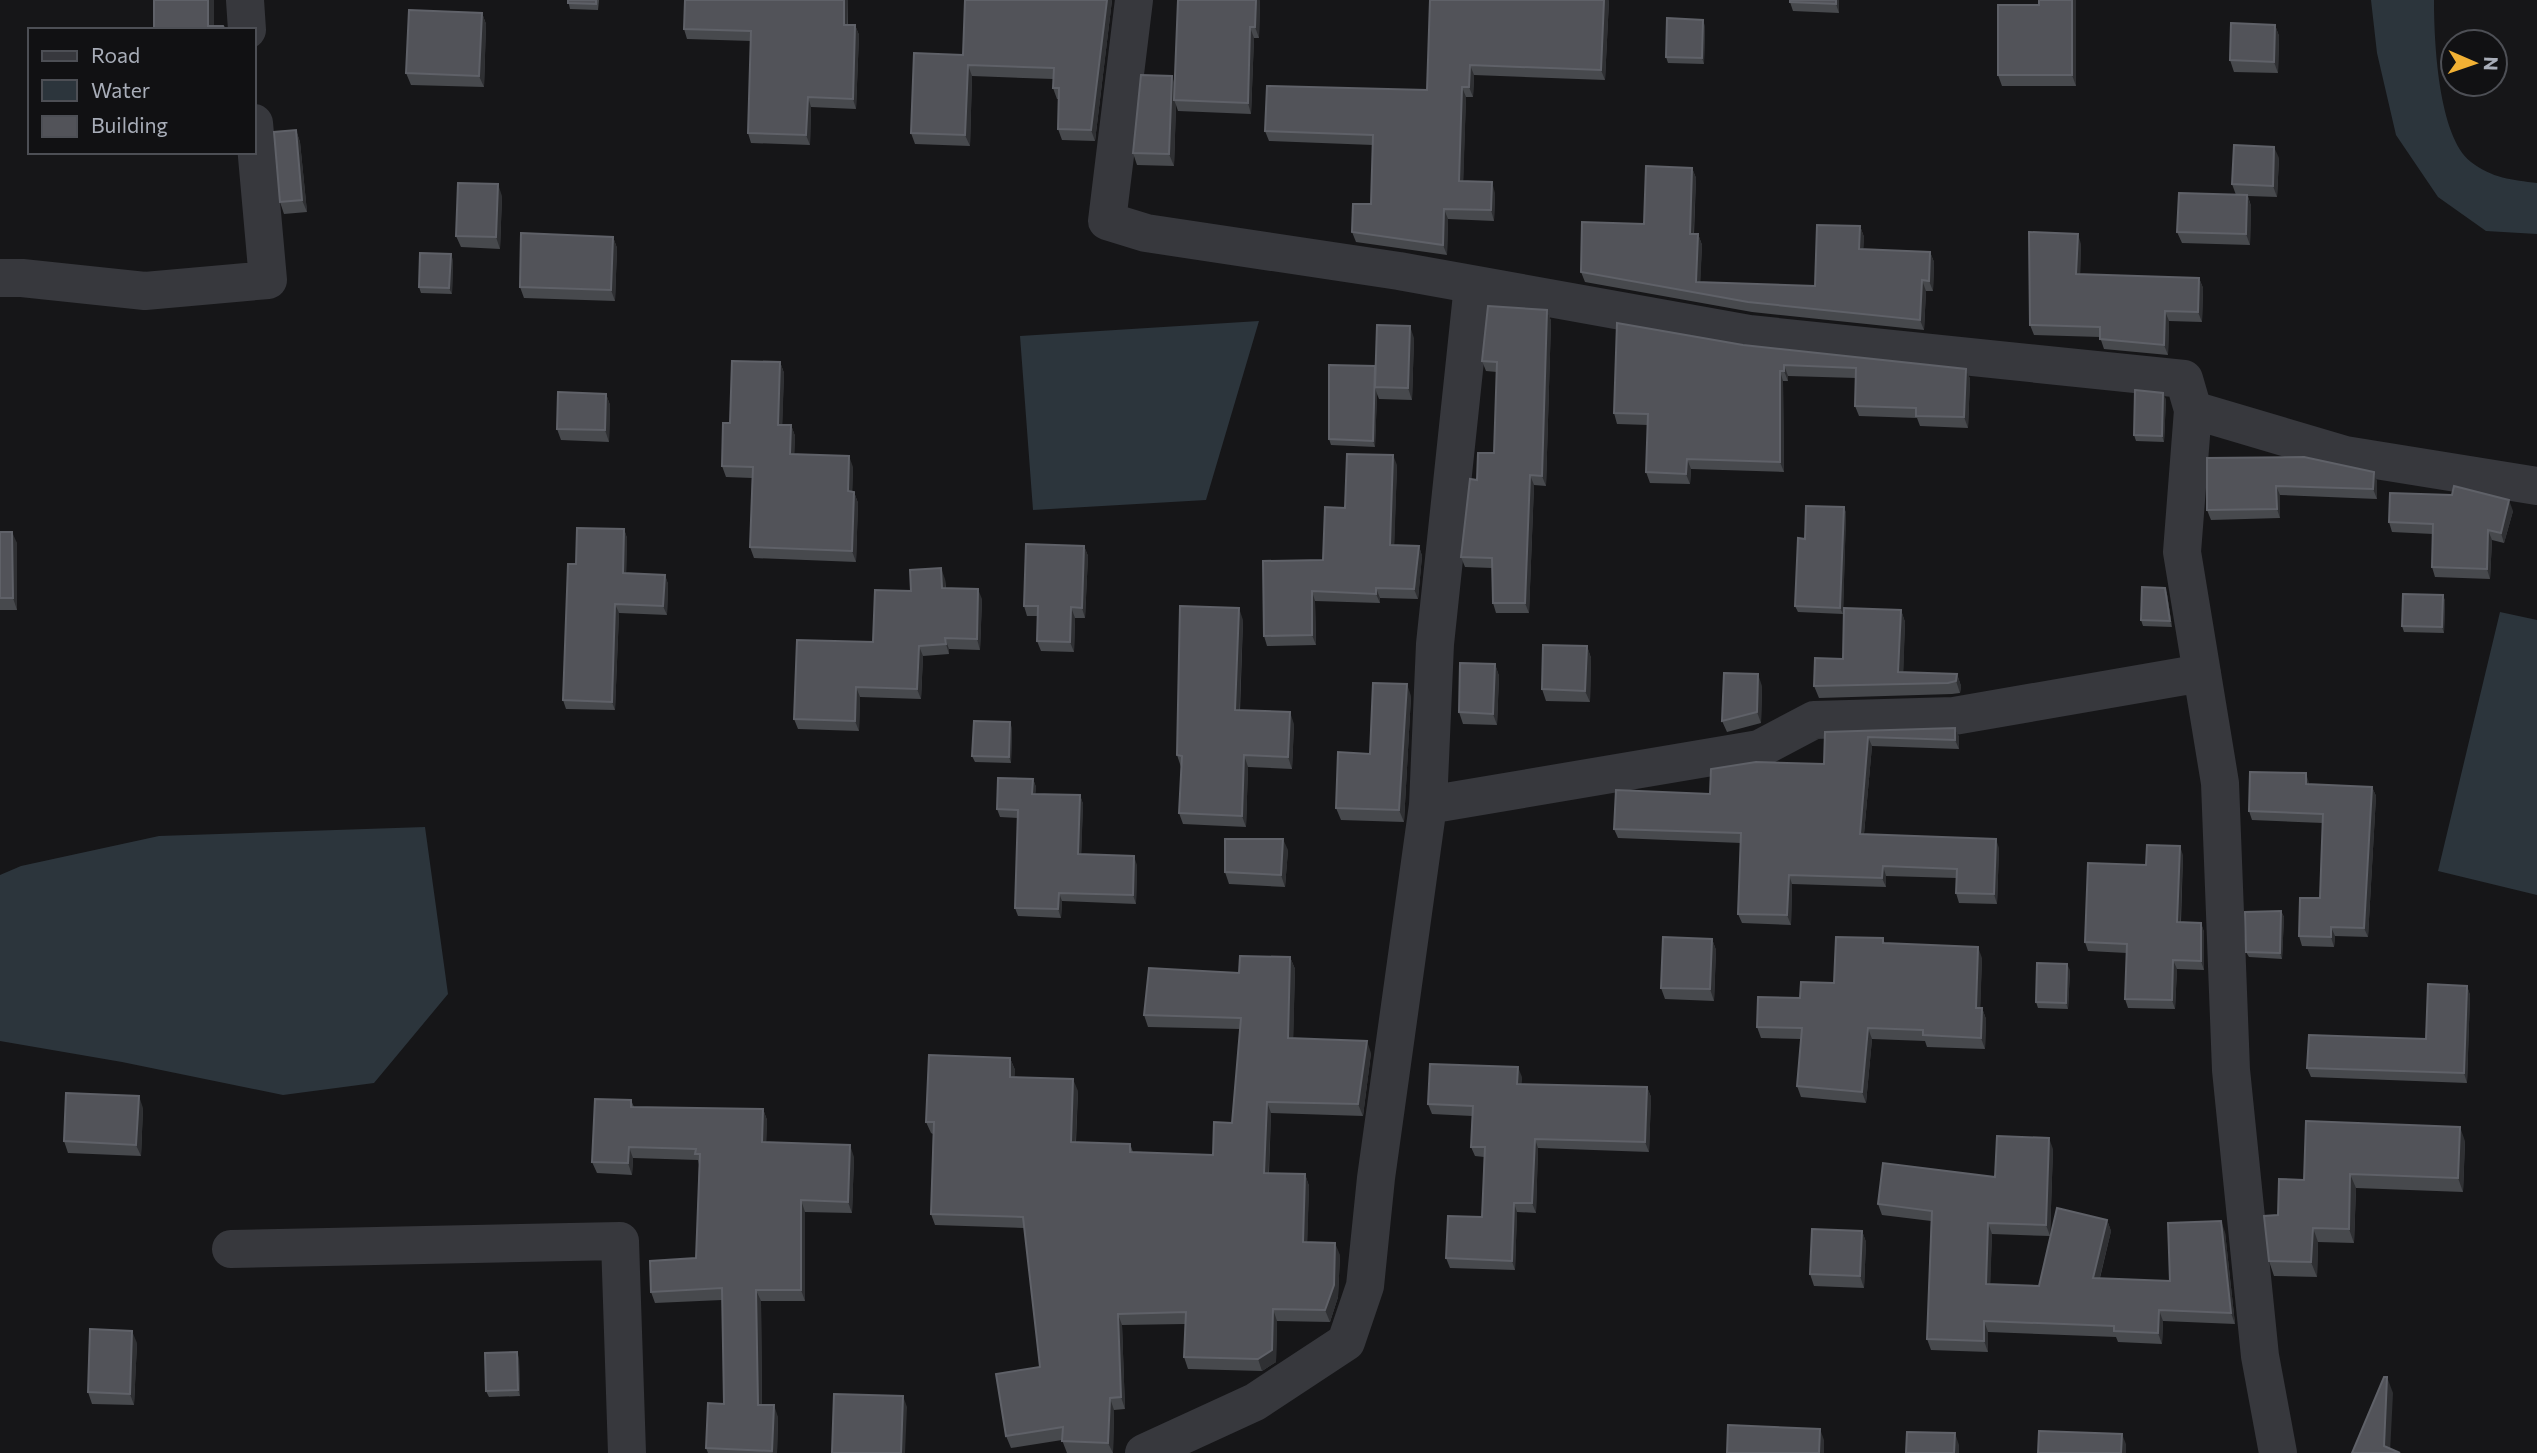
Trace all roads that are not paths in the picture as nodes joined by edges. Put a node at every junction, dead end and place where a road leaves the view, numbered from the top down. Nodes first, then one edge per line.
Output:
1 (244, 0) edge
2 (1134, 0) edge
3 (247, 28) edge
4 (256, 145) edge
5 (0, 278) edge
6 (1473, 285) junction
7 (2193, 410) junction
8 (2537, 486) edge
9 (2202, 673) junction
10 (1428, 805) junction
11 (231, 1249) dead end
12 (627, 1453) edge
13 (1144, 1453) edge
14 (2278, 1453) edge

1 - 3 street
2 - 6 street
4 - 5 street
6 - 7 street
6 - 10 street
7 - 8 street
7 - 9 street
9 - 10 street
9 - 14 street
10 - 13 street
11 - 12 street

